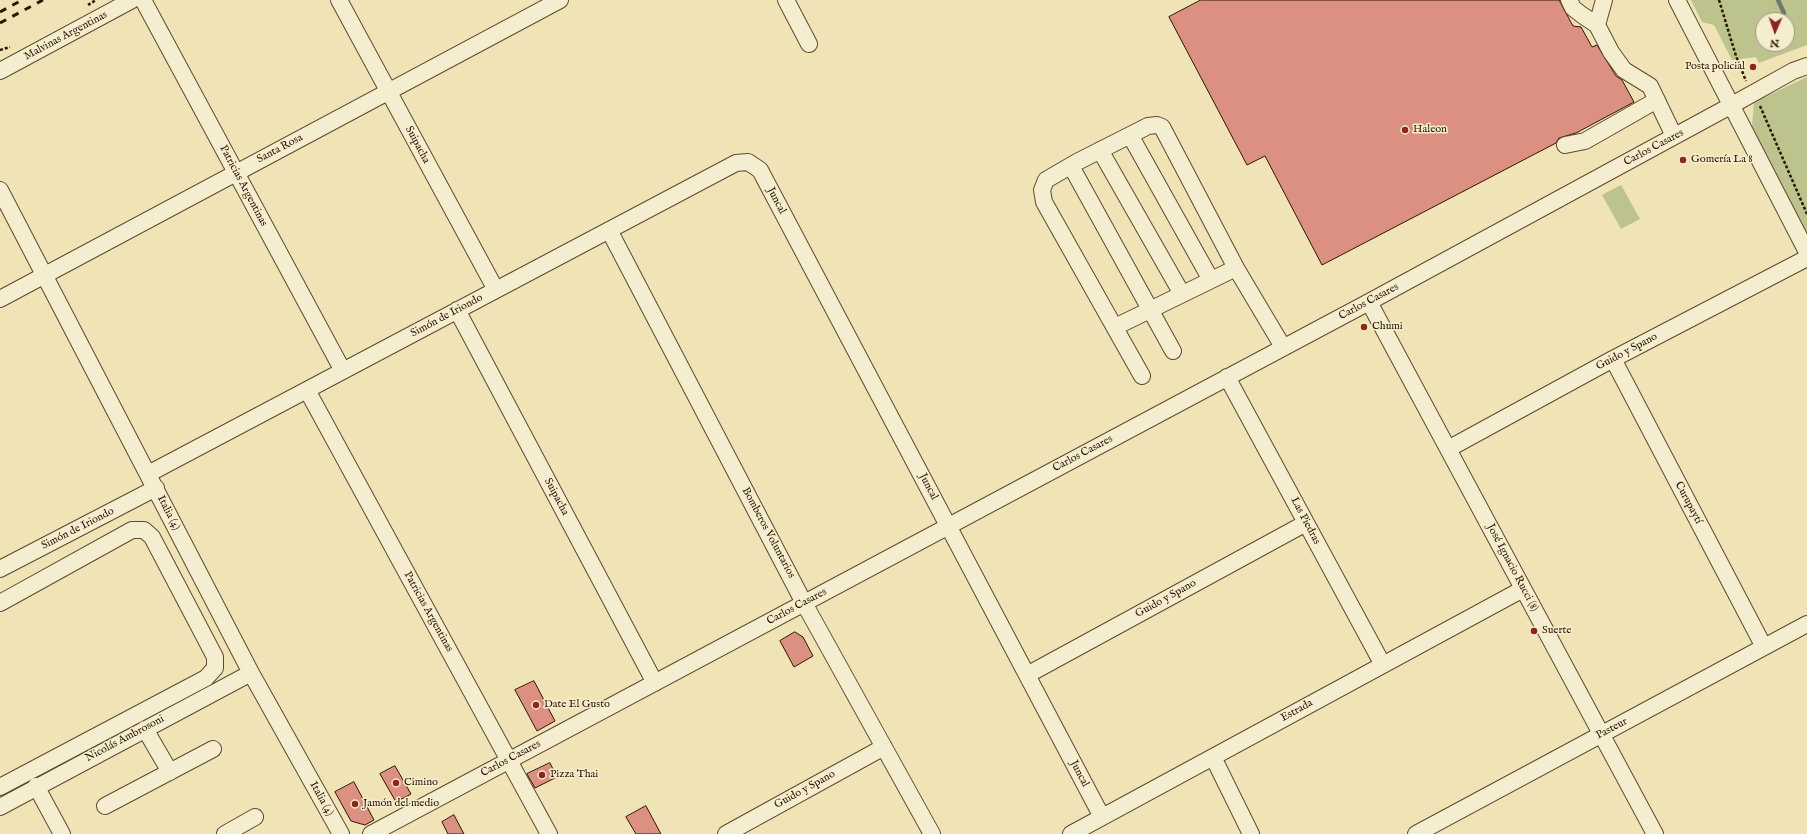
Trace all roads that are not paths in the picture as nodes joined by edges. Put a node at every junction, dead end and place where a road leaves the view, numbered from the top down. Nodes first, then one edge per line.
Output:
1 (132, 0) edge
2 (143, 0) edge
3 (339, 0) edge
4 (560, 0) edge
5 (786, 0) edge
6 (1569, 0) edge
7 (1604, 0) edge
8 (1677, 0) edge
9 (1597, 25) junction
10 (809, 44) dead end
11 (1807, 58) edge
12 (1800, 68) edge
13 (0, 71) edge
14 (388, 92) junction
15 (1657, 100) junction
16 (1732, 105) junction
17 (1130, 135) junction
18 (1674, 136) junction
19 (1565, 145) dead end
20 (1100, 150) junction
21 (748, 162) joint
22 (1071, 166) junction
23 (236, 173) junction
24 (0, 190) edge
25 (609, 230) junction
26 (1807, 252) edge
27 (1807, 258) edge
28 (1236, 268) junction
29 (44, 275) junction
30 (1211, 280) junction
31 (496, 290) junction
32 (1182, 294) junction
33 (0, 299) edge
34 (1369, 302) junction
35 (457, 310) junction
36 (1150, 311) junction
37 (1114, 328) junction
38 (1284, 347) junction
39 (1173, 350) dead end
40 (1613, 359) junction
41 (343, 371) junction
42 (1142, 376) dead end
43 (1227, 377) junction
44 (307, 390) junction
45 (1448, 449) junction
46 (148, 474) junction
47 (156, 488) junction
48 (1306, 523) junction
49 (948, 526) junction
50 (0, 569) edge
51 (1523, 589) junction
52 (0, 603) edge
53 (804, 603) junction
54 (1807, 624) edge
55 (1764, 647) junction
56 (1383, 665) junction
57 (251, 673) junction
58 (1027, 675) junction
59 (655, 683) junction
60 (145, 729) junction
61 (1601, 734) junction
62 (884, 747) junction
63 (213, 749) dead end
64 (1213, 757) junction
65 (509, 760) junction
66 (170, 772) junction
67 (36, 786) junction
68 (0, 787) edge
69 (0, 806) edge
70 (105, 806) dead end
71 (255, 817) dead end
72 (1102, 817) junction
73 (62, 834) edge
74 (225, 834) edge
75 (341, 834) edge
76 (370, 834) edge
77 (549, 834) edge
78 (726, 834) edge
79 (932, 834) edge
80 (1071, 834) edge
81 (1251, 834) edge
82 (1416, 834) edge
83 (1655, 834) edge

1 - 13 street, Malvinas Argentinas
2 - 23 street, Patricias Argentinas
3 - 14 street, Suipacha
4 - 14 street, Santa Rosa
5 - 10 street
6 - 9 street
7 - 9 street
8 - 16 street
9 - 15 street
11 - 12 street, Carlos Casares
12 - 16 street, Carlos Casares
14 - 23 street, Santa Rosa
14 - 31 street, Suipacha
15 - 18 street
15 - 19 street
16 - 18 street, Carlos Casares
16 - 26 street
17 - 20 street
17 - 28 street
17 - 30 street
18 - 34 street, Carlos Casares
20 - 22 street
20 - 32 street
21 - 25 street, Simón de Iriondo
21 - 49 street, Juncal
22 - 36 street
22 - 37 street
23 - 29 street, Santa Rosa
23 - 41 street, Patricias Argentinas
24 - 29 street, Italia (4)
25 - 31 street, Simón de Iriondo
25 - 53 street, Bomberos Voluntarios
27 - 40 street, Guido y Spano
28 - 30 street
28 - 38 street
29 - 33 street, Santa Rosa
29 - 46 street, Italia (4)
30 - 32 street
31 - 35 street, Simón de Iriondo
32 - 36 street
34 - 38 street, Carlos Casares
34 - 45 street, José Ignacio Rucci (8)
35 - 41 street, Simón de Iriondo
35 - 59 street, Suipacha
36 - 37 street
36 - 39 street
37 - 42 street
38 - 43 street, Carlos Casares
40 - 45 street, Guido y Spano
40 - 55 street, Curupaytí
41 - 44 street, Simón de Iriondo
43 - 48 street, Las Piedras
43 - 49 street, Carlos Casares
44 - 46 street, Simón de Iriondo
44 - 65 street, Patricias Argentinas
45 - 51 street, José Ignacio Rucci (8)
46 - 47 street, Italia (4)
47 - 50 street, Simón de Iriondo
47 - 57 street, Italia (4)
48 - 56 street, Las Piedras
48 - 58 street, Guido y Spano
49 - 53 street, Carlos Casares
49 - 58 street, Juncal
51 - 56 street, Estrada
51 - 61 street, José Ignacio Rucci (8)
52 - 68 street
53 - 59 street, Carlos Casares
53 - 62 street, Bomberos Voluntarios
54 - 55 street, Pasteur
55 - 61 street, Pasteur
56 - 64 street, Estrada
57 - 60 street, Nicolás Ambrosoni
57 - 75 street, Italia (4)
58 - 72 street, Juncal
59 - 65 street, Carlos Casares
60 - 66 street
60 - 67 street, Nicolás Ambrosoni
61 - 82 street, Pasteur
61 - 83 street, José Ignacio Rucci (8)
62 - 78 street, Guido y Spano
62 - 79 street, Bomberos Voluntarios
63 - 66 street
64 - 72 street, Estrada
64 - 81 street
65 - 76 street, Carlos Casares
65 - 77 street, Patricias Argentinas
66 - 70 street
67 - 69 street, Nicolás Ambrosoni
67 - 73 street
71 - 74 street
72 - 80 street, Estrada

